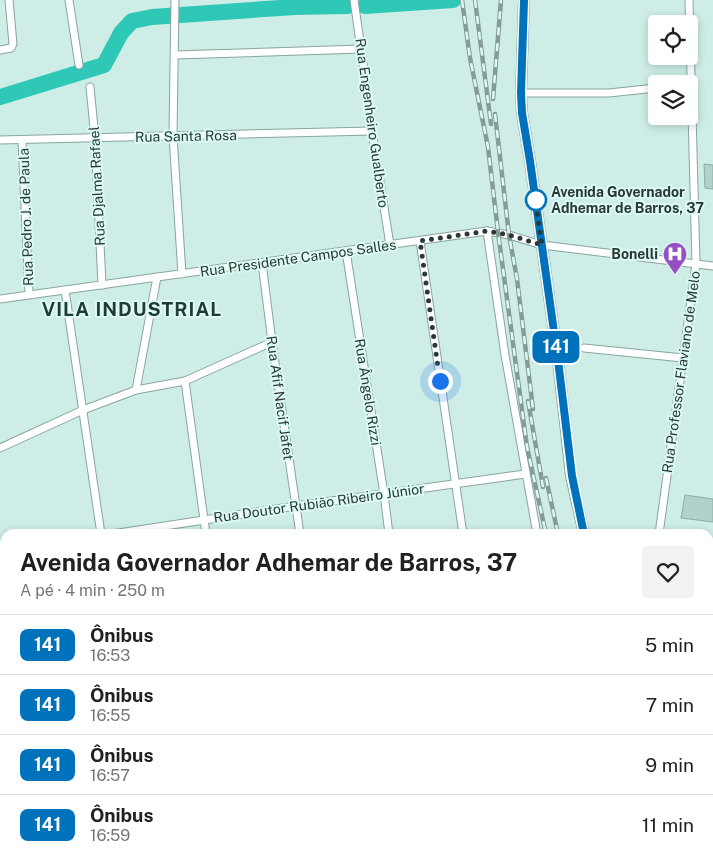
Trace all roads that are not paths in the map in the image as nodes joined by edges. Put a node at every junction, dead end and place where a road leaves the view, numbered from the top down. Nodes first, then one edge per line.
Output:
1 (9, 0) edge
2 (69, 0) edge
3 (354, 0) edge
4 (524, 0) edge
5 (689, 0) edge
6 (175, 3) edge
7 (362, 49) junction
8 (0, 50) edge
9 (175, 55) junction
10 (79, 65) dead end
11 (690, 75) edge
12 (90, 87) dead end
13 (648, 89) edge
14 (521, 93) junction
15 (691, 125) edge
16 (372, 131) junction
17 (173, 136) junction
18 (95, 138) junction
19 (0, 140) edge
20 (22, 140) junction
21 (487, 231) junction
22 (420, 241) junction
23 (390, 245) junction
24 (542, 245) junction
25 (346, 251) junction
26 (262, 262) junction
27 (696, 264) junction
28 (713, 266) edge
29 (182, 274) junction
30 (157, 277) junction
31 (102, 285) junction
32 (65, 290) junction
33 (29, 294) junction
34 (0, 299) edge
35 (272, 342) junction
36 (584, 348) dead end
37 (683, 358) junction
38 (185, 381) junction
39 (136, 390) junction
40 (83, 410) junction
41 (0, 448) edge
42 (526, 474) junction
43 (456, 483) junction
44 (384, 494) junction
45 (296, 506) junction
46 (204, 520) junction
47 (100, 529) edge
48 (145, 529) edge
49 (205, 529) edge
50 (299, 529) edge
51 (388, 529) edge
52 (462, 529) edge
53 (536, 529) edge
54 (583, 529) edge
55 (661, 529) edge

1 - 8 street
2 - 10 street
3 - 7 street, Rua Engenheiro Gualberto
4 - 14 main road
5 - 11 street, Rua Professor Flaviano de Melo
6 - 9 street
7 - 9 street
7 - 16 street, Rua Engenheiro Gualberto
9 - 17 street
12 - 18 street, Rua Djalma Rafael
13 - 14 street
14 - 24 main road
15 - 27 street, Rua Professor Flaviano de Melo
16 - 17 street, Rua Santa Rosa
16 - 23 street, Rua Engenheiro Gualberto
17 - 18 street, Rua Santa Rosa
17 - 29 street
18 - 20 street, Rua Santa Rosa
18 - 31 street, Rua Djalma Rafael
19 - 20 street, Rua Santa Rosa
20 - 33 street, Rua Pedro J. de Paula
21 - 22 street, Rua Presidente Campos Salles
21 - 24 street, Rua Presidente Campos Salles
21 - 42 street
22 - 23 street, Rua Presidente Campos Salles
22 - 43 street
23 - 25 street, Rua Presidente Campos Salles
24 - 27 street, Rua Presidente Campos Salles
24 - 54 main road
25 - 26 street, Rua Presidente Campos Salles
25 - 44 street, Rua Ângelo Rizzi
26 - 29 street, Rua Presidente Campos Salles
26 - 35 street, Rua Afif Nacif Jafet
27 - 28 street, Rua Presidente Campos Salles
27 - 37 street, Rua Professor Flaviano de Melo
29 - 30 street, Rua Presidente Campos Salles
30 - 31 street, Rua Presidente Campos Salles
30 - 39 street
31 - 32 street, Rua Presidente Campos Salles
32 - 33 street, Rua Presidente Campos Salles
32 - 40 street
33 - 34 street, Rua Presidente Campos Salles
35 - 38 street
35 - 45 street, Rua Afif Nacif Jafet
36 - 37 street
37 - 55 street, Rua Professor Flaviano de Melo
38 - 39 street
38 - 46 street
39 - 40 street
40 - 41 street
40 - 47 street
42 - 43 street, Rua Doutor Rubião Ribeiro Júnior
42 - 53 street
43 - 44 street, Rua Doutor Rubião Ribeiro Júnior
43 - 52 street
44 - 45 street, Rua Doutor Rubião Ribeiro Júnior
44 - 51 street, Rua Ângelo Rizzi
45 - 46 street, Rua Doutor Rubião Ribeiro Júnior
45 - 50 street, Rua Afif Nacif Jafet
46 - 48 street, Rua Doutor Rubião Ribeiro Júnior
46 - 49 street

